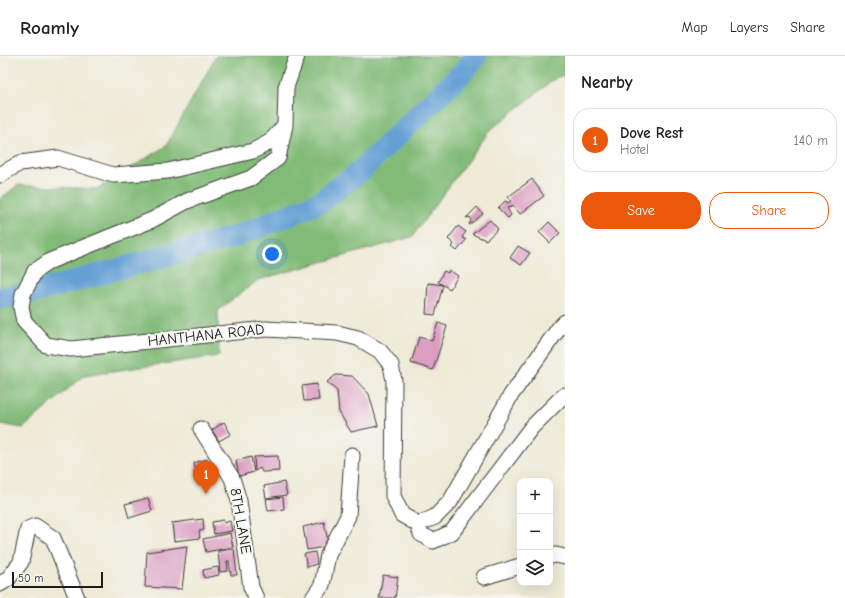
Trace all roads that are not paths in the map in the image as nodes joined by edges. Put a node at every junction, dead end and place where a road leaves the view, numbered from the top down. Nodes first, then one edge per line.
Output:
1 (297, 56) edge
2 (285, 125) junction
3 (0, 175) edge
4 (565, 322) edge
5 (565, 395) edge
6 (201, 429) dead end
7 (352, 455) dead end
8 (418, 524) junction
9 (553, 556) edge
10 (565, 557) edge
11 (517, 567) edge
12 (484, 577) dead end
13 (0, 584) edge
14 (77, 598) edge
15 (256, 598) edge
16 (313, 598) edge

1 - 2 street, HANTHANA ROAD
2 - 3 street
2 - 8 street, HANTHANA ROAD
4 - 8 street
5 - 8 street
6 - 15 street, 8TH LANE
7 - 16 street
9 - 10 street
11 - 12 street
13 - 14 street

